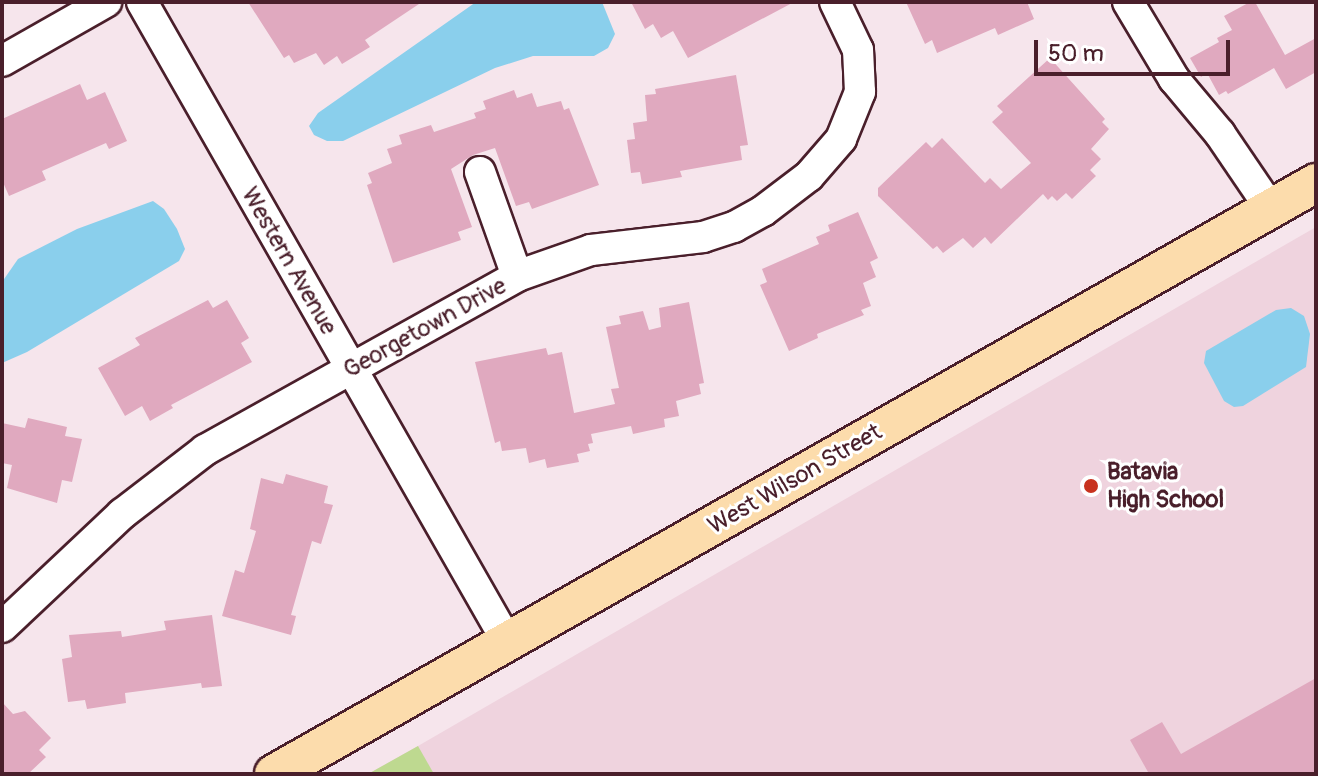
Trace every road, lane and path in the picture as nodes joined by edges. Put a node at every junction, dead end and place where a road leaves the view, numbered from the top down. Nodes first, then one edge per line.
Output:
1 (106, 2) edge
2 (142, 2) edge
3 (835, 2) edge
4 (1128, 2) edge
5 (2, 61) edge
6 (480, 172) dead end
7 (1316, 183) edge
8 (1271, 209) junction
9 (517, 276) junction
10 (351, 370) junction
11 (2, 627) edge
12 (508, 643) junction
13 (274, 774) edge

1 - 5 street
2 - 10 street, Western Avenue
3 - 9 street, Georgetown Drive
4 - 8 street
6 - 9 street
7 - 8 main road, West Wilson Street
8 - 12 main road, West Wilson Street
9 - 10 street, Georgetown Drive
10 - 11 street, Georgetown Drive
10 - 12 street, Western Avenue
12 - 13 main road, West Wilson Street

